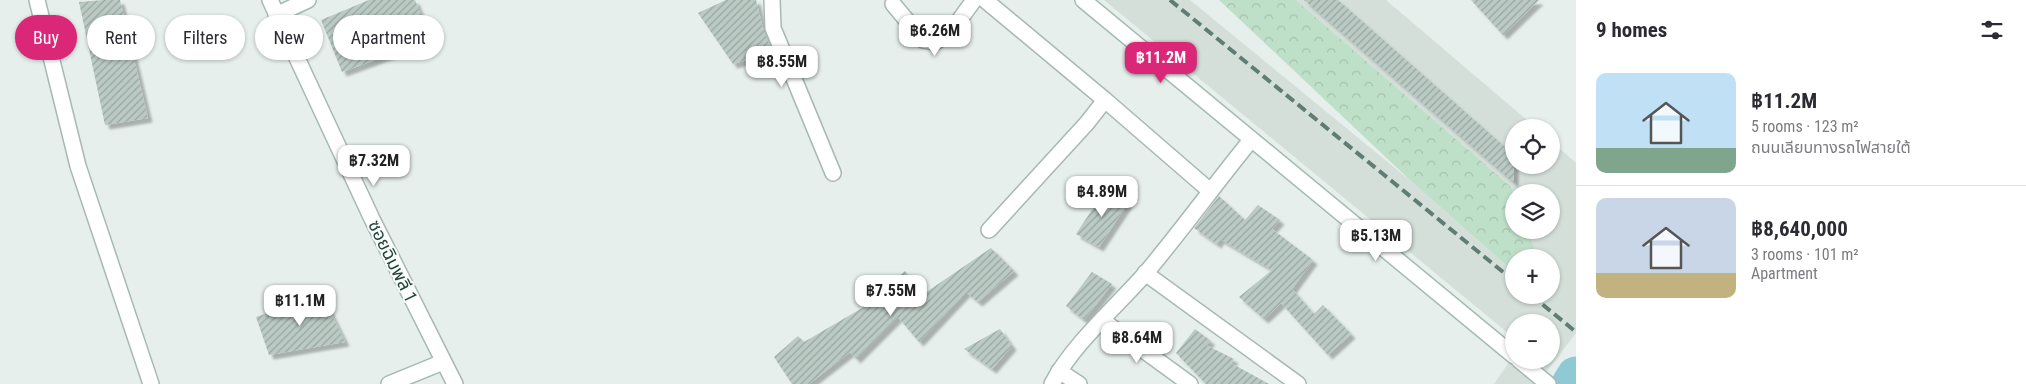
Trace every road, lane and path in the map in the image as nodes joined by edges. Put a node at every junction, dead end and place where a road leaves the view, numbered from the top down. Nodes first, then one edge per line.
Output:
1 (37, 0) edge
2 (270, 0) edge
3 (308, 0) edge
4 (772, 0) edge
5 (974, 0) edge
6 (985, 0) edge
7 (1083, 0) edge
8 (893, 4) dead end
9 (276, 15) joint
10 (297, 60) edge
11 (1105, 100) junction
12 (1255, 143) junction
13 (833, 173) dead end
14 (1209, 190) junction
15 (989, 230) dead end
16 (1145, 274) junction
17 (1102, 320) junction
18 (1505, 349) edge
19 (443, 362) junction
20 (1530, 369) edge
21 (1056, 377) edge
22 (152, 384) edge
23 (389, 384) edge
24 (455, 384) edge
25 (1079, 384) edge
26 (1190, 384) edge
27 (1298, 384) edge
28 (1548, 384) edge

1 - 22 street
2 - 9 street, ซอยฉิมพลี 1
3 - 9 street
4 - 13 street
5 - 8 street
6 - 11 street
7 - 12 street
10 - 19 street, ซอยฉิมพลี 1
11 - 14 street
11 - 15 street
12 - 14 street
12 - 18 street
14 - 16 street
16 - 17 street
16 - 27 street
17 - 21 street
17 - 26 street
19 - 23 street
19 - 24 street, ซอยฉิมพลี 1
20 - 28 street
21 - 25 street

